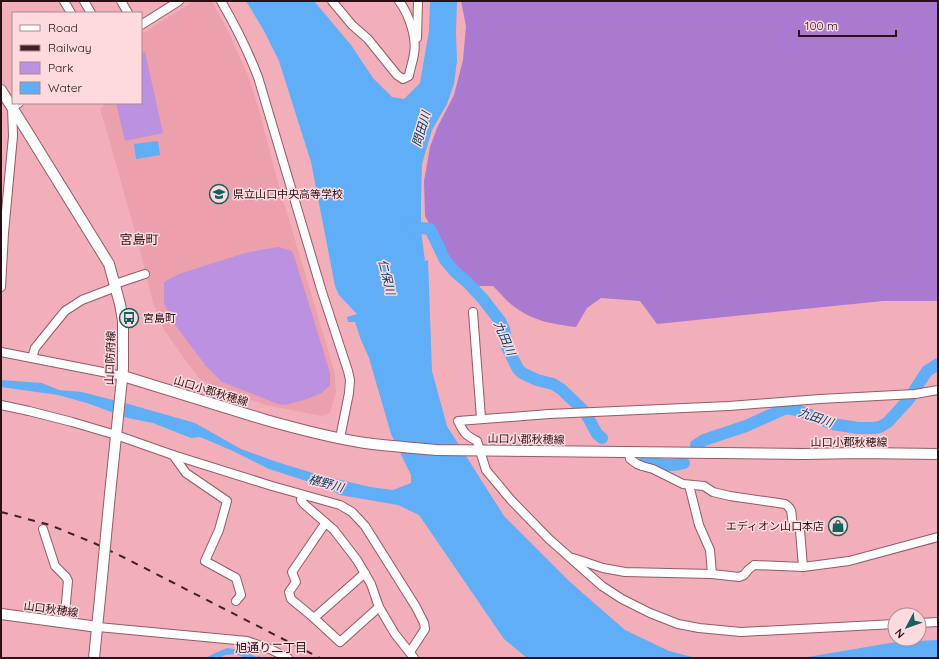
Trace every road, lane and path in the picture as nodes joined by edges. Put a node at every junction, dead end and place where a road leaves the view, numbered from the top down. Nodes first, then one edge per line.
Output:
1 (64, 1) edge
2 (84, 1) edge
3 (121, 1) edge
4 (179, 1) edge
5 (221, 1) edge
6 (332, 1) edge
7 (398, 1) edge
8 (418, 1) edge
9 (70, 12) edge
10 (90, 12) edge
11 (125, 12) edge
12 (142, 24) edge
13 (415, 41) junction
14 (1, 90) edge
15 (12, 102) edge
16 (15, 105) edge
17 (145, 274) dead end
18 (115, 286) junction
19 (1, 287) edge
20 (473, 312) dead end
21 (1, 352) edge
22 (32, 358) junction
23 (122, 376) junction
24 (938, 390) edge
25 (1, 405) edge
26 (481, 418) junction
27 (116, 433) junction
28 (340, 438) junction
29 (478, 451) junction
30 (629, 453) junction
31 (938, 454) edge
32 (173, 455) junction
33 (689, 485) junction
34 (302, 495) junction
35 (326, 523) junction
36 (43, 530) dead end
37 (938, 537) edge
38 (568, 556) junction
39 (803, 567) junction
40 (365, 573) junction
41 (712, 574) junction
42 (236, 601) dead end
43 (379, 607) junction
44 (1, 614) edge
45 (314, 618) junction
46 (927, 622) edge
47 (938, 622) edge
48 (62, 623) junction
49 (887, 624) edge
50 (98, 628) junction
51 (412, 655) edge
52 (94, 658) edge
53 (288, 658) edge

1 - 9 street
2 - 10 street
3 - 11 street
4 - 12 street
5 - 28 street
6 - 13 street
7 - 13 street
8 - 13 street
14 - 15 main road, 山口防府線
16 - 18 main road, 山口防府線
16 - 19 street
17 - 18 street
18 - 22 street
18 - 23 main road, 山口防府線
20 - 26 street
21 - 22 street
22 - 23 street
23 - 27 main road, 山口防府線
23 - 28 main road, 山口小郡秋穂線
24 - 26 street
25 - 27 street
26 - 29 street
27 - 32 street
27 - 50 main road, 山口防府線, bridge
28 - 29 main road, 山口小郡秋穂線
29 - 30 main road, 山口小郡秋穂線
29 - 38 street
30 - 31 main road, 山口小郡秋穂線
30 - 33 street
32 - 34 street
32 - 42 street
33 - 39 street
33 - 41 street
34 - 35 street
34 - 51 street
35 - 40 street
35 - 45 street
36 - 48 street
37 - 39 street
38 - 41 street
38 - 49 street
39 - 41 street
40 - 43 street
40 - 45 street
43 - 45 street
43 - 51 street
44 - 48 main road, 山口秋穂線
46 - 47 street
48 - 50 main road, 山口秋穂線
50 - 52 main road, 山口防府線
50 - 53 street

